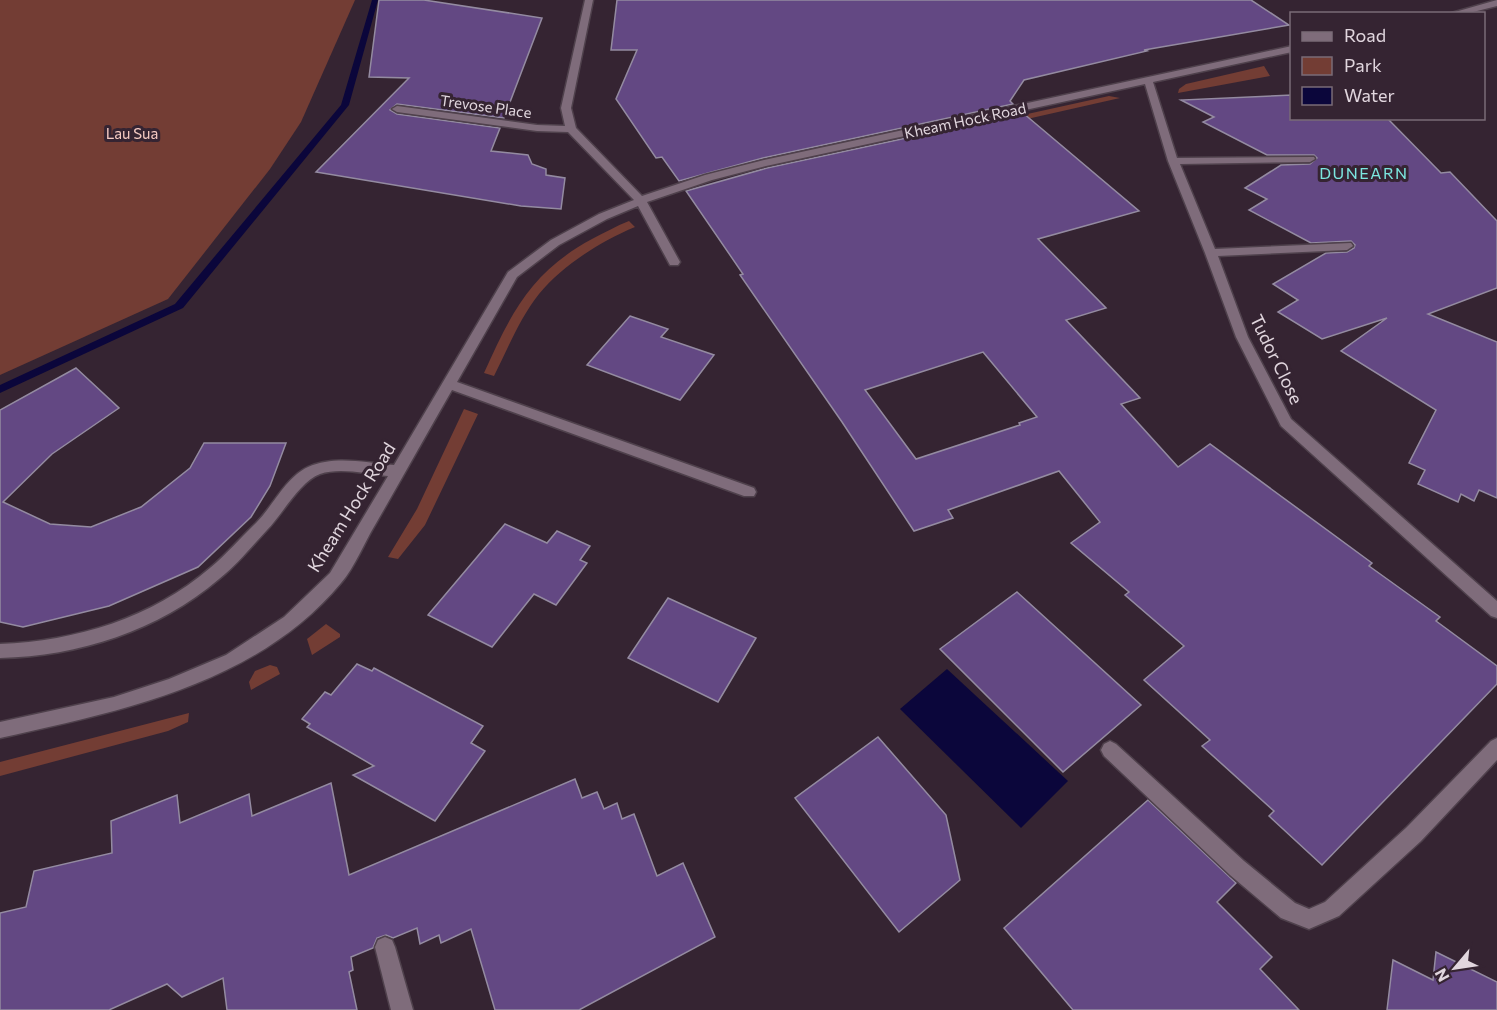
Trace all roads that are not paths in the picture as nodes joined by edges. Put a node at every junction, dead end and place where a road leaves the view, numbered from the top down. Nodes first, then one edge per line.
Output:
1 (589, 0) edge
2 (1497, 3) edge
3 (1460, 12) edge
4 (1290, 49) edge
5 (1148, 80) junction
6 (397, 109) dead end
7 (571, 129) junction
8 (1310, 159) dead end
9 (1173, 161) junction
10 (640, 200) junction
11 (1347, 246) dead end
12 (1211, 253) junction
13 (674, 262) dead end
14 (448, 384) junction
15 (398, 471) junction
16 (749, 492) dead end
17 (1497, 611) edge
18 (0, 651) edge
19 (0, 730) edge
20 (1497, 747) edge
21 (1110, 750) dead end
22 (385, 947) dead end
23 (402, 1010) edge

1 - 7 street
2 - 3 street
4 - 5 street, Kheam Hock Road
5 - 9 street, Tudor Close
5 - 10 street, Kheam Hock Road
6 - 7 street, Trevose Place
7 - 10 street
8 - 9 street
9 - 12 street, Tudor Close
10 - 13 street
10 - 14 street, Kheam Hock Road
11 - 12 street
12 - 17 street, Tudor Close
14 - 15 street, Kheam Hock Road
14 - 16 street
15 - 18 street
15 - 19 street, Kheam Hock Road
20 - 21 street
22 - 23 street

